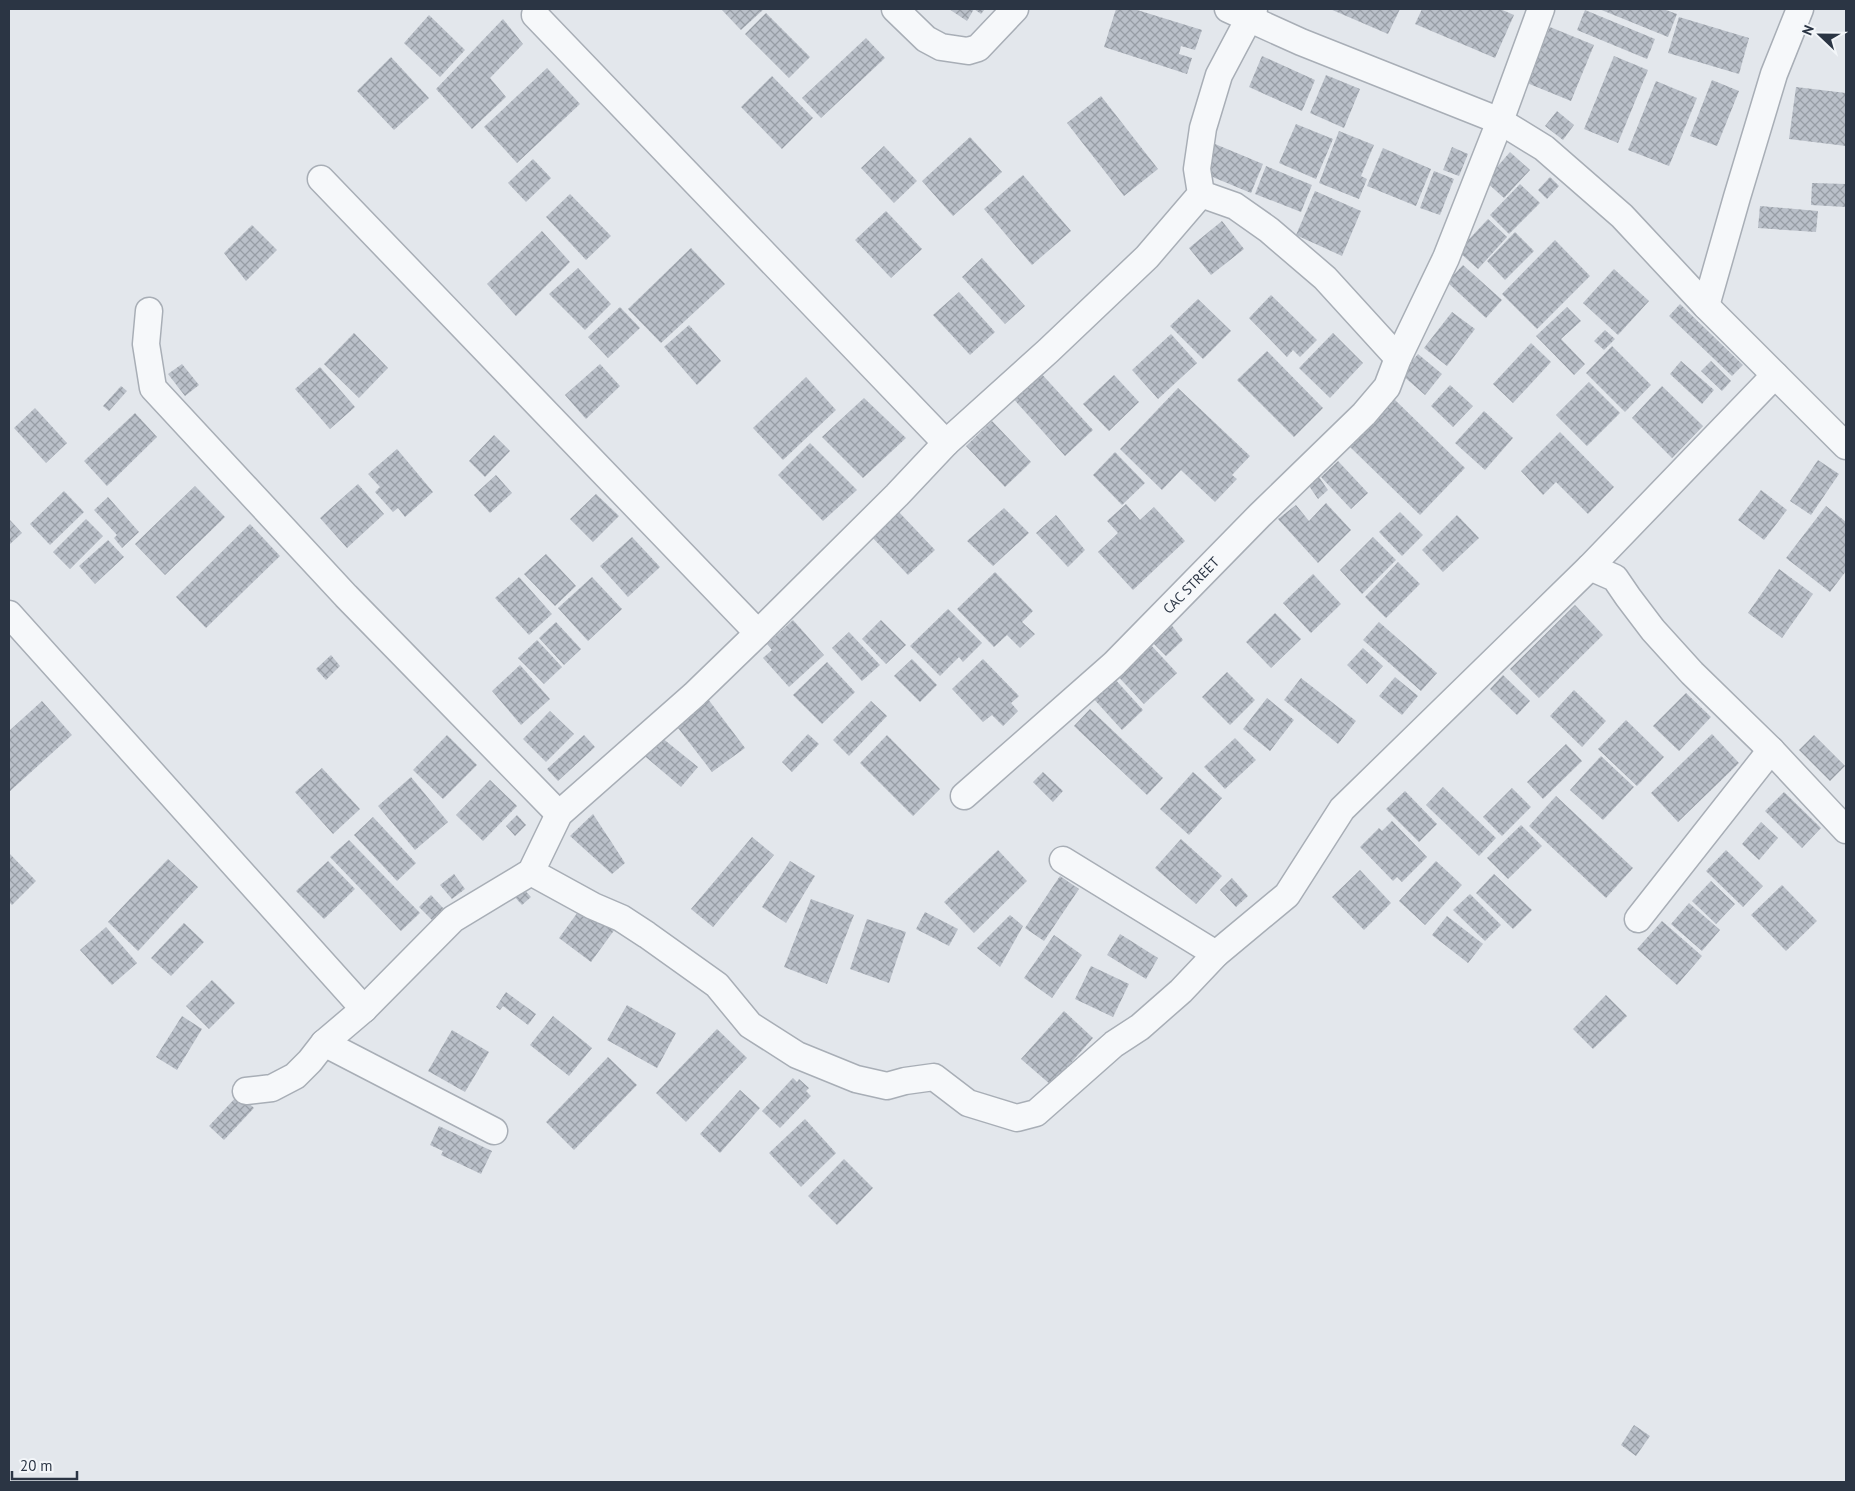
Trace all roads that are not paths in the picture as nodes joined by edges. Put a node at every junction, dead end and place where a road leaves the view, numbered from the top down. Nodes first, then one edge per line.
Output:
1 (895, 9) edge
2 (1015, 9) edge
3 (1540, 9) edge
4 (1800, 9) edge
5 (1244, 12) edge
6 (534, 15) dead end
7 (1500, 121) junction
8 (321, 179) dead end
9 (1201, 194) junction
10 (1706, 306) junction
11 (149, 311) dead end
12 (1398, 358) junction
13 (1775, 375) junction
14 (946, 443) junction
15 (1846, 446) edge
16 (1590, 567) junction
17 (9, 614) edge
18 (758, 634) junction
19 (1771, 750) junction
20 (964, 796) dead end
21 (559, 814) junction
22 (1846, 830) edge
23 (1063, 860) dead end
24 (531, 872) junction
25 (1638, 919) dead end
26 (1216, 954) junction
27 (364, 1009) junction
28 (324, 1043) junction
29 (246, 1092) dead end
30 (494, 1131) dead end

1 - 2 street
3 - 7 street, CAC STREET
4 - 10 street
5 - 7 street
5 - 9 street
6 - 14 street
7 - 10 street
7 - 12 street, CAC STREET
8 - 18 street
9 - 12 street
9 - 14 street
10 - 13 street
11 - 21 street
12 - 20 street, CAC STREET
13 - 15 street
13 - 16 street
14 - 18 street
16 - 19 street
16 - 26 street
17 - 27 street
18 - 21 street
19 - 22 street
19 - 25 street
21 - 24 street
23 - 26 street
24 - 26 street
24 - 27 street
27 - 28 street
28 - 29 street
28 - 30 street

